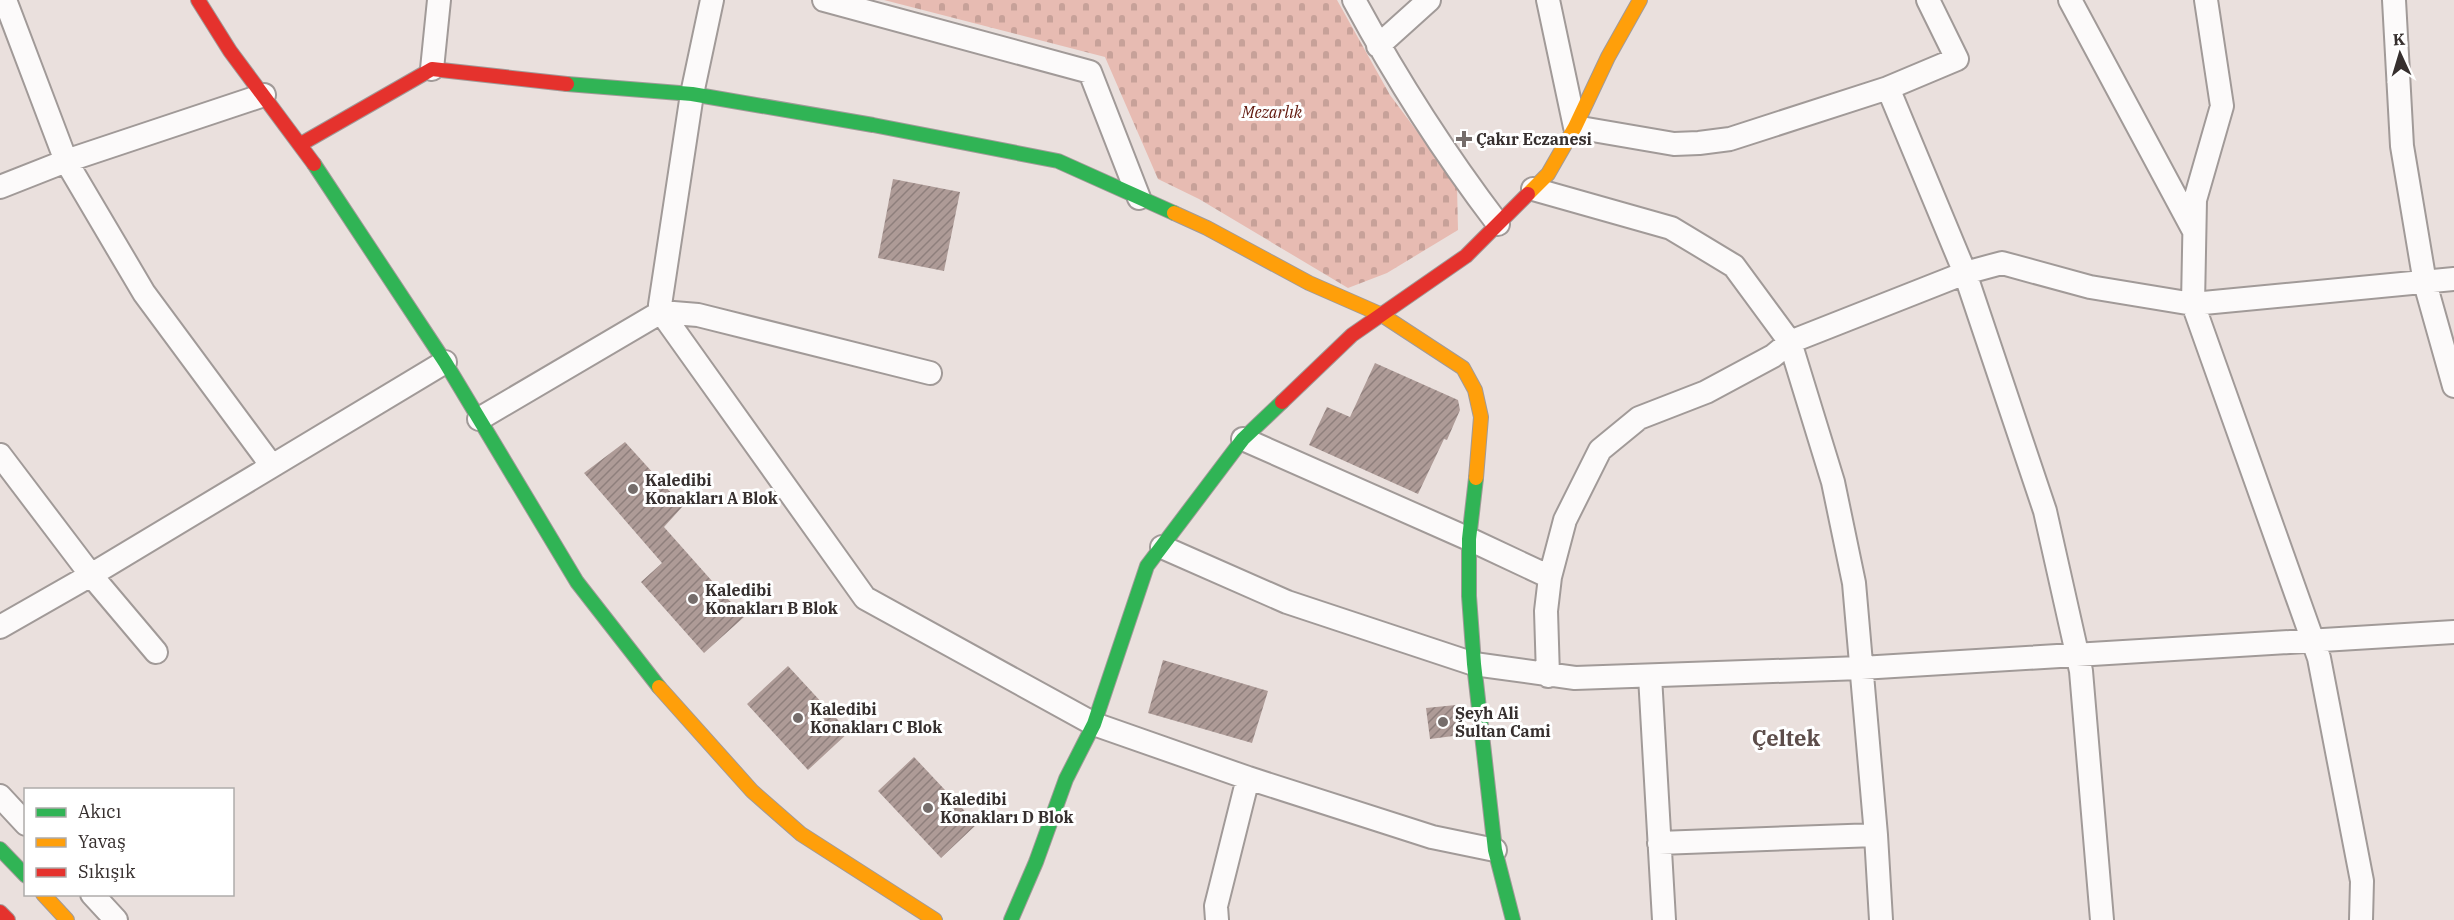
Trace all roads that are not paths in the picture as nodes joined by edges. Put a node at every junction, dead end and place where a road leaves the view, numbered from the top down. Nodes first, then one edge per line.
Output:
1 (4, 0) edge
2 (198, 0) edge
3 (439, 0) edge
4 (712, 0) edge
5 (824, 0) edge
6 (1354, 0) edge
7 (1429, 0) edge
8 (1548, 0) edge
9 (1640, 0) edge
10 (1928, 0) edge
11 (2070, 0) edge
12 (2206, 0) edge
13 (2394, 0) edge
14 (1378, 46) junction
15 (432, 69) junction
16 (1888, 88) junction
17 (693, 94) junction
18 (264, 95) junction
19 (1575, 126) junction
20 (301, 144) junction
21 (66, 161) junction
22 (0, 187) edge
23 (1533, 189) junction
24 (1139, 198) junction
25 (1498, 224) junction
26 (2195, 233) junction
27 (1965, 273) junction
28 (2454, 279) edge
29 (2425, 283) junction
30 (2193, 304) junction
31 (661, 312) junction
32 (1382, 315) junction
33 (1790, 342) junction
34 (445, 362) junction
35 (930, 373) dead end
36 (2454, 386) edge
37 (479, 419) junction
38 (1243, 439) junction
39 (0, 455) edge
40 (272, 466) junction
41 (1469, 539) junction
42 (1162, 547) junction
43 (91, 575) junction
44 (1550, 577) junction
45 (0, 627) edge
46 (2454, 632) edge
47 (2313, 642) junction
48 (156, 652) dead end
49 (2078, 655) junction
50 (1474, 664) junction
51 (1861, 668) junction
52 (1548, 675) junction
53 (1650, 676) junction
54 (1094, 724) junction
55 (1248, 778) junction
56 (0, 796) edge
57 (24, 822) edge
58 (1876, 835) junction
59 (1659, 843) junction
60 (0, 849) edge
61 (1495, 850) junction
62 (24, 874) edge
63 (45, 896) edge
64 (94, 896) edge
65 (0, 912) edge
66 (8, 920) edge
67 (67, 920) edge
68 (116, 920) edge
69 (935, 920) edge
70 (1011, 920) edge
71 (1217, 920) edge
72 (1513, 920) edge
73 (1664, 920) edge
74 (1881, 920) edge
75 (2102, 920) edge
76 (2361, 920) edge

1 - 21 street
2 - 18 main road
3 - 15 street
4 - 17 street
5 - 24 street
6 - 14 street
7 - 14 street
8 - 19 street
9 - 19 main road
10 - 16 street
11 - 26 street
12 - 26 street
13 - 29 street
14 - 25 street
15 - 17 main road
15 - 20 main road
16 - 19 street
16 - 27 street
17 - 24 main road
17 - 31 street
18 - 20 main road
18 - 21 street
19 - 23 main road
20 - 34 main road
21 - 22 street
21 - 40 street
23 - 25 main road
23 - 33 street
24 - 32 main road
25 - 32 main road
26 - 30 street
27 - 30 street
27 - 33 street
27 - 49 street
28 - 29 street
29 - 30 street
29 - 36 street
30 - 47 street
31 - 35 street
31 - 37 street
31 - 54 street
32 - 38 main road
32 - 41 main road
33 - 44 street
33 - 51 street
34 - 37 main road
34 - 40 street
37 - 69 main road
38 - 41 street
38 - 42 main road
39 - 43 street
40 - 43 street
41 - 44 street
41 - 50 main road
42 - 50 street
42 - 54 main road
43 - 45 street
43 - 48 street
44 - 52 street
46 - 47 street
47 - 49 street
47 - 76 street
49 - 51 street
49 - 75 street
50 - 52 street
50 - 61 main road
51 - 53 street
51 - 58 street
52 - 53 street
53 - 59 street
54 - 55 street
54 - 70 main road
55 - 61 street
55 - 71 street
56 - 57 street
58 - 59 street
58 - 74 street
59 - 73 street
60 - 62 main road
61 - 72 main road
63 - 67 main road
64 - 68 street
65 - 66 main road

